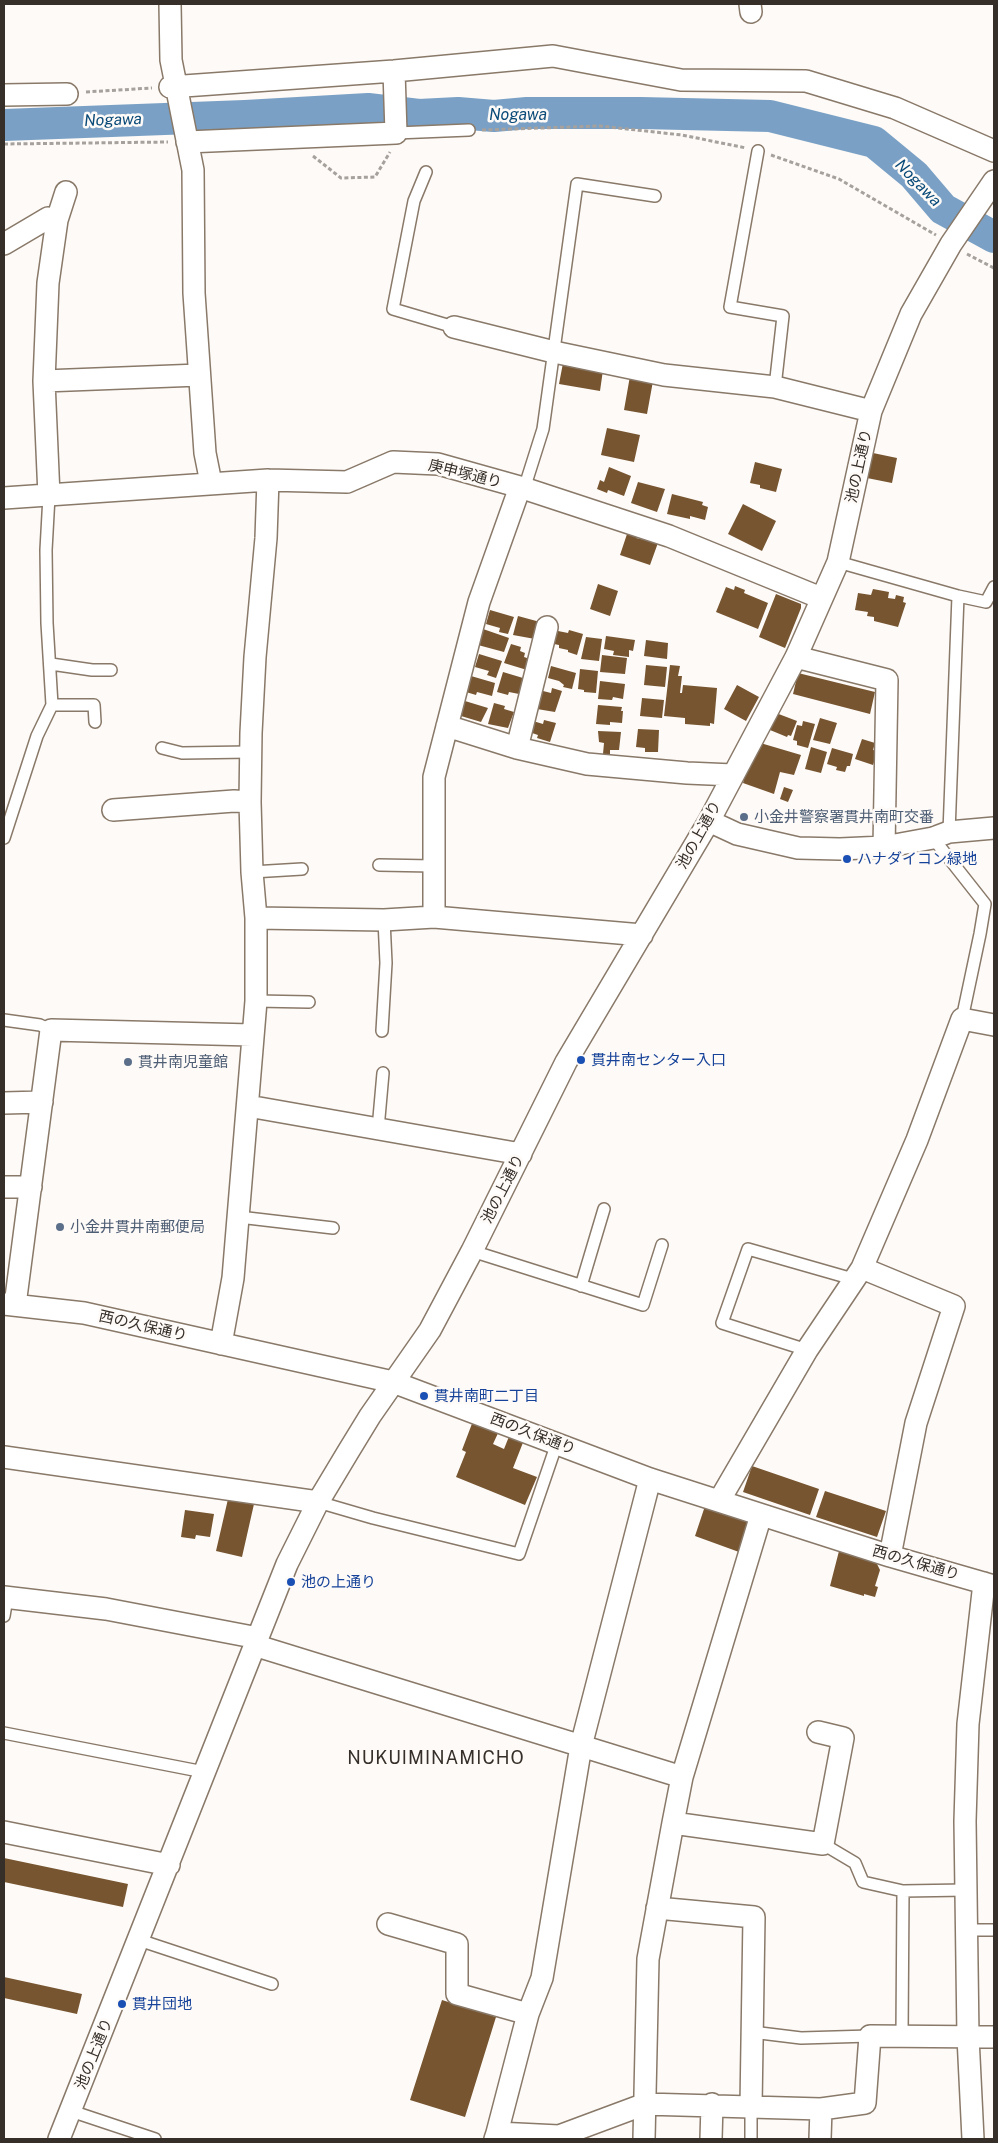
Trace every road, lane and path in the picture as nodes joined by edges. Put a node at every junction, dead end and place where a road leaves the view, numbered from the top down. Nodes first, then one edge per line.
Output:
1 (170, 4) edge
2 (394, 71) junction
3 (173, 87) junction
4 (67, 94) joint
5 (4, 96) edge
6 (468, 130) dead end
7 (399, 133) junction
8 (288, 138) junction
9 (188, 142) junction
10 (4, 144) edge
11 (994, 150) edge
12 (758, 151) dead end
13 (426, 172) dead end
14 (994, 181) edge
15 (66, 192) dead end
16 (655, 196) dead end
17 (57, 220) junction
18 (4, 244) edge
19 (454, 327) joint
20 (554, 352) junction
21 (199, 375) junction
22 (44, 381) junction
23 (775, 387) junction
24 (871, 411) junction
25 (268, 480) junction
26 (211, 484) junction
27 (522, 488) junction
28 (49, 496) junction
29 (4, 498) edge
30 (838, 562) junction
31 (994, 587) edge
32 (958, 596) junction
33 (821, 598) junction
34 (547, 627) dead end
35 (796, 657) junction
36 (51, 664) junction
37 (111, 670) dead end
38 (52, 705) junction
39 (96, 722) dead end
40 (447, 726) junction
41 (162, 748) dead end
42 (517, 748) junction
43 (250, 752) junction
44 (733, 775) junction
45 (250, 802) junction
46 (113, 810) dead end
47 (709, 820) junction
48 (994, 828) edge
49 (941, 835) junction
50 (4, 838) edge
51 (884, 847) junction
52 (379, 865) dead end
53 (433, 866) junction
54 (302, 869) dead end
55 (252, 872) junction
56 (434, 917) junction
57 (256, 918) junction
58 (384, 920) junction
59 (642, 935) junction
60 (256, 1001) junction
61 (309, 1002) dead end
62 (962, 1019) junction
63 (4, 1020) edge
64 (994, 1025) edge
65 (51, 1030) junction
66 (382, 1031) dead end
67 (252, 1035) junction
68 (383, 1073) dead end
69 (42, 1102) junction
70 (4, 1103) edge
71 (248, 1106) junction
72 (378, 1129) junction
73 (521, 1154) junction
74 (31, 1186) junction
75 (4, 1187) edge
76 (604, 1209) dead end
77 (239, 1217) junction
78 (333, 1228) dead end
79 (662, 1245) dead end
80 (472, 1251) junction
81 (858, 1273) junction
82 (581, 1286) junction
83 (10, 1304) edge
84 (220, 1344) junction
85 (807, 1350) junction
86 (393, 1382) junction
87 (557, 1443) junction
88 (4, 1457) edge
89 (650, 1479) junction
90 (719, 1501) junction
91 (318, 1502) junction
92 (761, 1515) junction
93 (890, 1556) junction
94 (989, 1585) edge
95 (5, 1604) edge
96 (256, 1642) junction
97 (818, 1732) dead end
98 (4, 1733) edge
99 (581, 1746) junction
100 (204, 1772) junction
101 (682, 1777) junction
102 (673, 1823) junction
103 (4, 1832) edge
104 (823, 1844) junction
105 (169, 1865) junction
106 (966, 1890) junction
107 (903, 1891) junction
108 (657, 1908) junction
109 (388, 1924) dead end
110 (966, 1930) junction
111 (994, 1930) edge
112 (139, 1940) junction
113 (272, 1984) dead end
114 (528, 2014) junction
115 (752, 2032) junction
116 (902, 2035) junction
117 (870, 2036) junction
118 (968, 2037) junction
119 (994, 2037) edge
120 (645, 2104) junction
121 (712, 2104) junction
122 (751, 2106) junction
123 (821, 2109) junction
124 (71, 2111) junction
125 (496, 2136) edge
126 (59, 2139) edge
127 (155, 2139) edge
128 (644, 2139) edge
129 (711, 2139) edge
130 (751, 2139) edge
131 (820, 2139) edge
132 (973, 2139) edge

1 - 3 street
2 - 3 street
2 - 7 street
2 - 11 street
3 - 4 path
3 - 9 street
4 - 5 street
6 - 7 lane
7 - 8 street
7 - 8 path
8 - 9 street
9 - 10 path
9 - 21 street
12 - 23 lane
13 - 19 lane
14 - 24 street, 池の上通り
15 - 17 street
16 - 20 lane
17 - 18 street
17 - 22 street
19 - 20 street
20 - 23 street
20 - 27 lane
21 - 22 street
21 - 26 street
22 - 28 street
23 - 24 street
24 - 30 street, 池の上通り
25 - 26 street, 庚申塚通り
25 - 27 street, 庚申塚通り
25 - 43 street
26 - 28 street, 庚申塚通り
27 - 33 street, 庚申塚通り
27 - 40 street
28 - 29 street, 庚申塚通り
28 - 36 lane
30 - 32 lane
30 - 33 street, 池の上通り
31 - 32 lane
32 - 49 lane
33 - 35 street, 池の上通り
34 - 42 street
35 - 44 street, 池の上通り
35 - 51 street
36 - 37 lane
36 - 38 lane
38 - 39 lane
38 - 50 lane
40 - 42 street
40 - 53 street
41 - 43 lane
42 - 44 street
43 - 45 street
44 - 47 street, 池の上通り
45 - 46 street
45 - 55 street
47 - 51 street
47 - 59 street, 池の上通り
48 - 49 street
49 - 51 street
49 - 62 lane
52 - 53 lane
53 - 56 street
54 - 55 lane
55 - 57 street
56 - 58 street
56 - 59 street
57 - 58 street
57 - 60 street
58 - 66 lane
59 - 73 street, 池の上通り
60 - 61 lane
60 - 67 street
62 - 64 street
62 - 81 street
63 - 65 lane
65 - 67 street
65 - 69 street
67 - 71 street
68 - 72 lane
69 - 70 street
69 - 74 street
71 - 72 street
71 - 77 street
72 - 73 street
73 - 80 street, 池の上通り
74 - 75 street
74 - 83 street
76 - 82 lane
77 - 78 lane
77 - 84 street
79 - 82 lane
80 - 82 lane
80 - 86 street, 池の上通り
81 - 85 street
81 - 85 lane
81 - 93 street
83 - 84 street, 西の久保通り
84 - 86 street, 西の久保通り
85 - 90 street
86 - 87 street, 西の久保通り
86 - 91 street, 池の上通り
87 - 89 street, 西の久保通り
87 - 91 lane
88 - 91 street
89 - 90 street, 西の久保通り
89 - 99 street
90 - 92 street, 西の久保通り
91 - 96 street, 池の上通り
92 - 93 street, 西の久保通り
92 - 101 street
93 - 94 street, 西の久保通り
94 - 106 street
95 - 96 street
96 - 99 street
96 - 100 street, 池の上通り
97 - 104 street
98 - 100 lane
99 - 101 street
99 - 114 street
100 - 105 street, 池の上通り
101 - 102 street
102 - 104 street
102 - 108 street
103 - 105 street
104 - 107 lane
105 - 112 street, 池の上通り
106 - 107 lane
106 - 110 street
107 - 116 lane
108 - 115 street
108 - 120 street
109 - 114 street
110 - 111 lane
110 - 118 street
112 - 113 lane
112 - 124 street, 池の上通り
114 - 125 street
115 - 117 lane
115 - 122 street
116 - 117 street
116 - 118 street
117 - 123 street
118 - 119 street
118 - 132 street
120 - 121 street
120 - 125 street
120 - 128 street
121 - 122 street
121 - 129 street
122 - 123 street
122 - 130 lane
123 - 131 street
124 - 126 street, 池の上通り
124 - 127 lane

